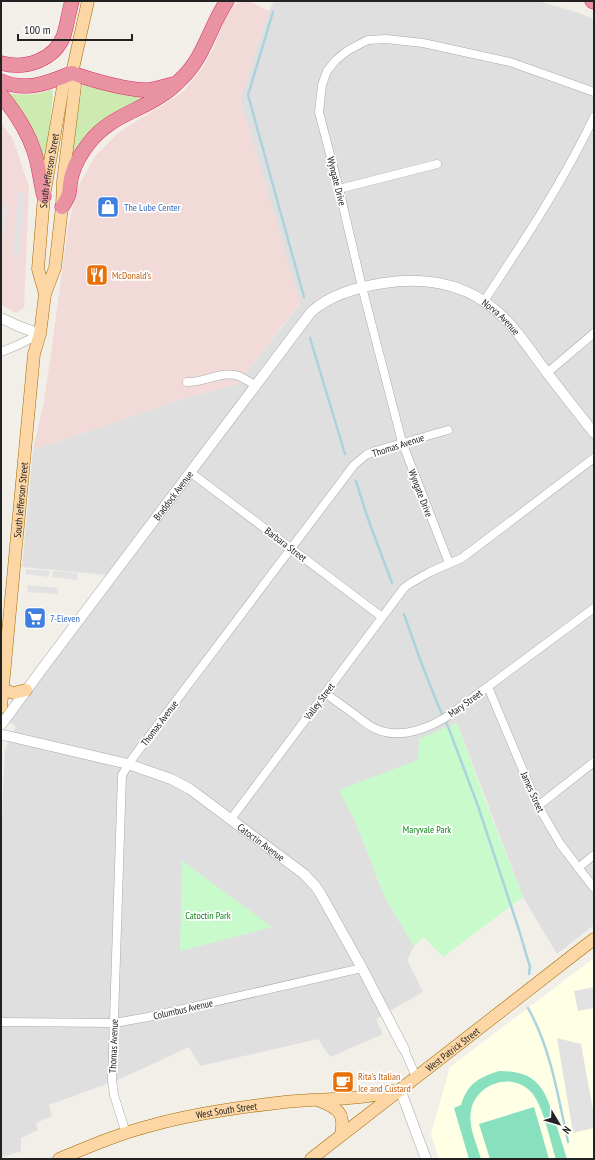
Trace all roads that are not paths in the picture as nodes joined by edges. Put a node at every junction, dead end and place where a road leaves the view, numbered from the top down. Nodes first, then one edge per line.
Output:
1 (72, 1) edge
2 (88, 1) edge
3 (227, 1) edge
4 (1, 63) edge
5 (72, 73) junction
6 (1, 81) edge
7 (177, 82) junction
8 (594, 92) edge
9 (1, 95) edge
10 (594, 117) edge
11 (437, 164) dead end
12 (339, 190) junction
13 (44, 196) junction
14 (62, 207) junction
15 (362, 287) junction
16 (45, 294) junction
17 (484, 301) junction
18 (1, 318) edge
19 (594, 333) edge
20 (40, 334) junction
21 (1, 352) edge
22 (547, 373) junction
23 (187, 382) dead end
24 (256, 386) junction
25 (448, 430) dead end
26 (594, 433) edge
27 (402, 442) junction
28 (594, 458) edge
29 (190, 472) junction
30 (291, 548) junction
31 (448, 563) junction
32 (594, 608) edge
33 (382, 617) junction
34 (488, 687) junction
35 (3, 690) junction
36 (26, 690) junction
37 (325, 694) junction
38 (1, 707) edge
39 (1, 725) edge
40 (1, 735) edge
41 (594, 762) edge
42 (128, 764) junction
43 (538, 806) junction
44 (231, 820) junction
45 (594, 855) edge
46 (578, 868) junction
47 (594, 888) edge
48 (594, 939) edge
49 (362, 968) junction
50 (1, 1022) edge
51 (114, 1023) junction
52 (404, 1049) joint
53 (416, 1077) junction
54 (400, 1089) junction
55 (314, 1099) junction
56 (126, 1133) junction
57 (341, 1135) junction
58 (59, 1159) edge
59 (311, 1159) edge
60 (426, 1159) edge

1 - 4 highway
2 - 5 main road, South Jefferson Street
3 - 7 highway
5 - 6 highway
5 - 7 highway
5 - 13 main road, South Jefferson Street
5 - 14 main road, South Jefferson Street
7 - 14 highway
8 - 12 street, Wyngate Drive
9 - 13 highway
10 - 17 street
11 - 12 street
12 - 15 street, Wyngate Drive
13 - 16 main road, South Jefferson Street
14 - 16 main road, South Jefferson Street
15 - 17 street, Norva Avenue
15 - 24 street, Braddock Avenue
15 - 27 street, Wyngate Drive
16 - 20 main road, South Jefferson Street
17 - 22 street, Norva Avenue
18 - 20 street
19 - 22 street
20 - 21 street
20 - 35 main road, South Jefferson Street
22 - 26 street, Norva Avenue
23 - 24 street
24 - 29 street, Braddock Avenue
25 - 27 street, Thomas Avenue
27 - 30 street, Thomas Avenue
27 - 31 street, Wyngate Drive
28 - 31 street
29 - 30 street, Barbara Street
29 - 36 street, Braddock Avenue
30 - 33 street, Barbara Street
30 - 42 street, Thomas Avenue
31 - 33 street, Valley Street
32 - 34 street, Mary Street
33 - 37 street, Valley Street
34 - 37 street, Mary Street
34 - 43 street, James Street
35 - 36 main road
35 - 38 main road, South Jefferson Street
36 - 39 street, Braddock Avenue
37 - 44 street, Valley Street
40 - 42 street, Catoctin Avenue
41 - 43 street
42 - 44 street, Catoctin Avenue
42 - 51 street, Thomas Avenue
43 - 46 street, James Street
44 - 49 street, Catoctin Avenue
45 - 46 street
46 - 47 street, James Street
48 - 53 main road, West Patrick Street
49 - 51 street, Columbus Avenue
49 - 52 street, Catoctin Avenue
50 - 51 street, Columbus Avenue
51 - 56 street, Thomas Avenue
52 - 53 street, Catoctin Avenue
53 - 54 main road, West Patrick Street
54 - 55 main road, West South Street
54 - 57 main road, West Patrick Street
54 - 60 street
55 - 56 main road, West South Street
55 - 57 main road
56 - 58 main road, West South Street
57 - 59 main road, West Patrick Street

